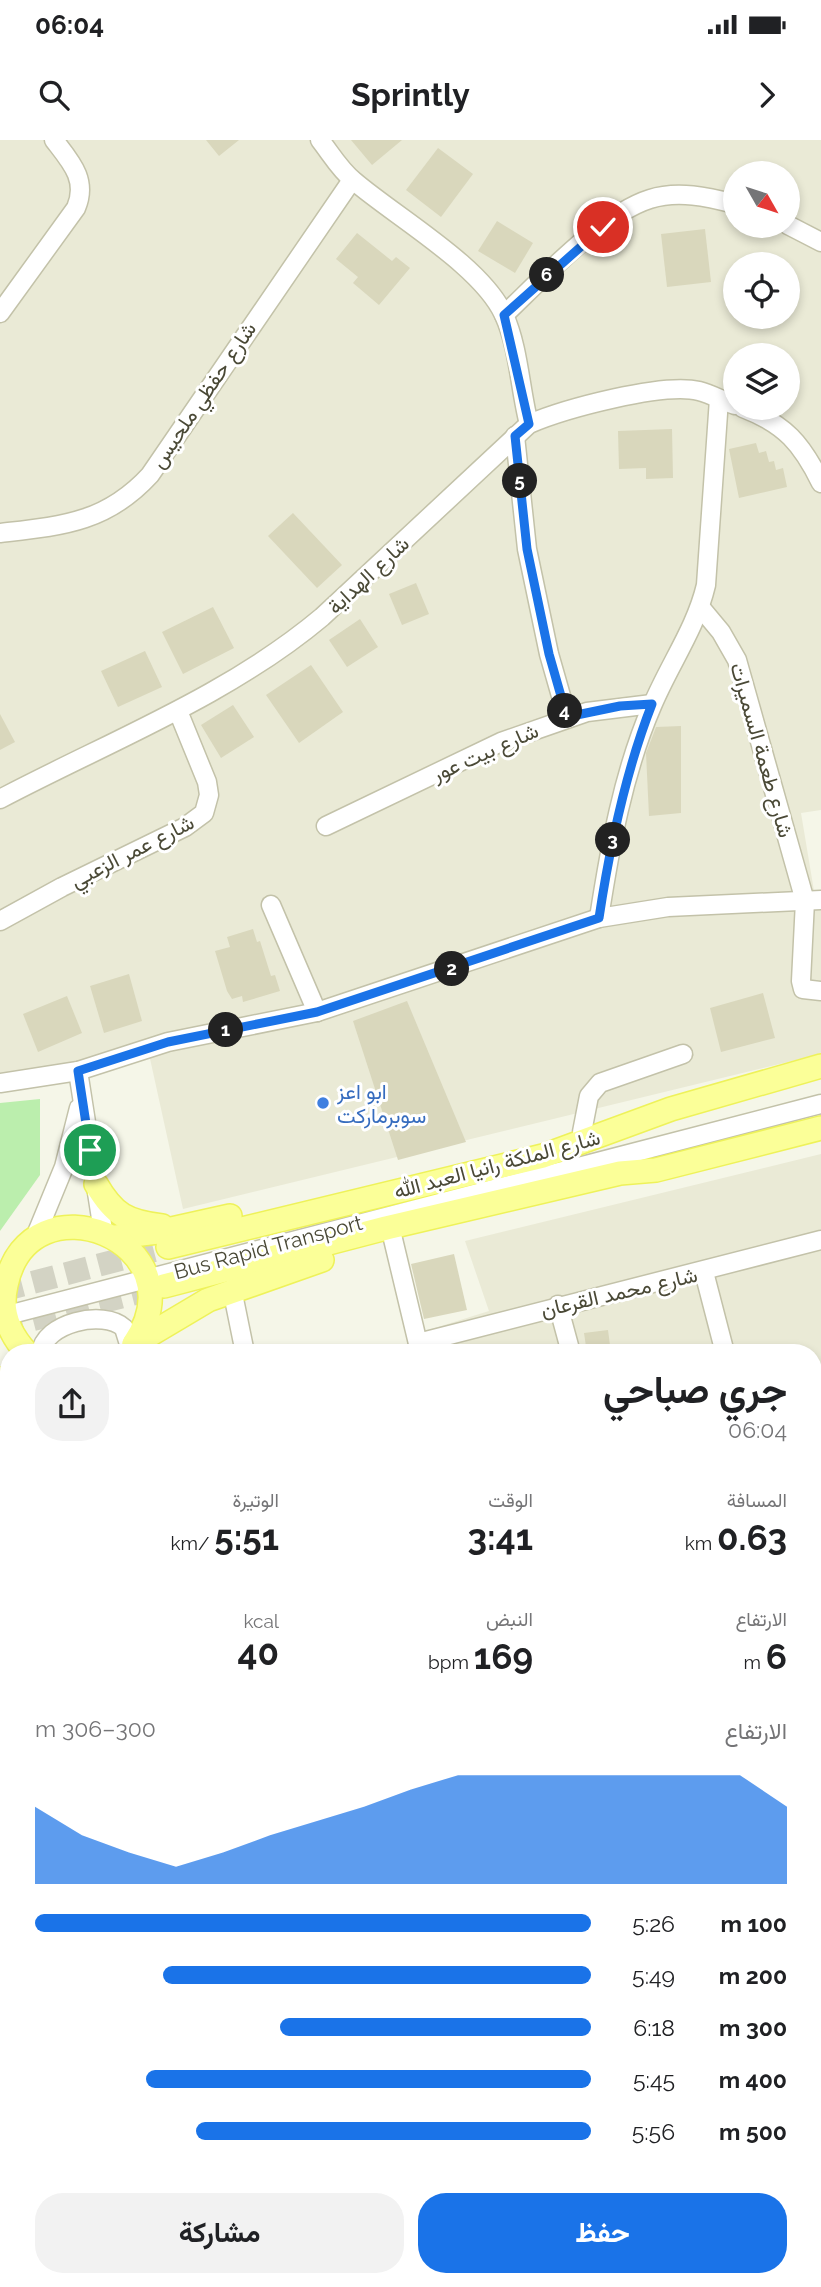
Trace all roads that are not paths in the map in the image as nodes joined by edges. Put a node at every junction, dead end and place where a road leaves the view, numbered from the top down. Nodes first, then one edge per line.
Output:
1 (54, 140) edge
2 (320, 140) edge
3 (352, 180) junction
4 (723, 202) edge
5 (800, 231) edge
6 (821, 242) edge
7 (0, 313) edge
8 (504, 315) junction
9 (723, 400) edge
10 (725, 420) edge
11 (764, 420) edge
12 (522, 430) junction
13 (821, 482) edge
14 (0, 533) edge
15 (701, 608) junction
16 (652, 704) junction
17 (178, 711) junction
18 (567, 717) junction
19 (0, 799) edge
20 (326, 826) dead end
21 (813, 901) edge
22 (271, 905) dead end
23 (599, 918) junction
24 (0, 921) edge
25 (821, 991) edge
26 (317, 1012) junction
27 (683, 1054) dead end
28 (821, 1066) edge
29 (78, 1071) junction
30 (0, 1083) edge
31 (821, 1097) edge
32 (81, 1101) junction
33 (821, 1104) edge
34 (671, 1109) junction
35 (821, 1128) edge
36 (582, 1132) junction
37 (656, 1170) junction
38 (96, 1184) junction
39 (109, 1234) junction
40 (172, 1237) junction
41 (393, 1239) junction
42 (34, 1240) junction
43 (821, 1240) edge
44 (704, 1272) junction
45 (5, 1274) edge
46 (152, 1279) junction
47 (232, 1289) junction
48 (558, 1306) junction
49 (2, 1312) edge
50 (19, 1344) edge
51 (39, 1344) edge
52 (128, 1344) edge
53 (131, 1344) edge
54 (138, 1344) edge
55 (243, 1344) edge
56 (418, 1344) edge
57 (432, 1344) edge
58 (569, 1344) edge
59 (722, 1344) edge

1 - 7 street
2 - 3 street
3 - 8 street
3 - 14 street, شارع حفظي ملحيس
4 - 8 street
5 - 6 street
8 - 12 street
9 - 12 street, شارع الهداية
10 - 15 street
11 - 13 street
12 - 17 street, شارع الهداية
12 - 18 street
15 - 16 street
15 - 21 street, شارع طعمة السميرات
16 - 18 street, شارع بيت عور
16 - 23 street
17 - 19 street, شارع الهداية
17 - 24 street, شارع عمر الزعبي
18 - 20 street, شارع بيت عور
21 - 23 street
21 - 25 street, شارع طعمة السميرات
22 - 26 street
23 - 26 street
26 - 29 street
27 - 36 street
28 - 34 main road, شارع الملكة رانيا العبد الله
29 - 30 street
29 - 32 street
31 - 46 street, Bus Rapid Transport
32 - 38 street
32 - 42 street
33 - 46 street, Bus Rapid Transport
34 - 36 main road
34 - 40 main road, شارع الملكة رانيا العبد الله
35 - 37 main road, شارع الملكة رانيا العبد الله
36 - 40 main road
37 - 41 main road
37 - 46 main road, شارع الملكة رانيا العبد الله
38 - 39 street
38 - 40 main road
39 - 40 main road
39 - 42 main road
39 - 46 main road
41 - 47 main road
41 - 56 street
42 - 45 main road
43 - 44 street, شارع محمد القرعان
44 - 48 street, شارع محمد القرعان
44 - 59 street
45 - 49 main road
46 - 49 street, Bus Rapid Transport
46 - 53 main road
47 - 54 main road
47 - 55 street
48 - 57 street, شارع محمد القرعان
48 - 58 street
49 - 50 main road
51 - 52 street

